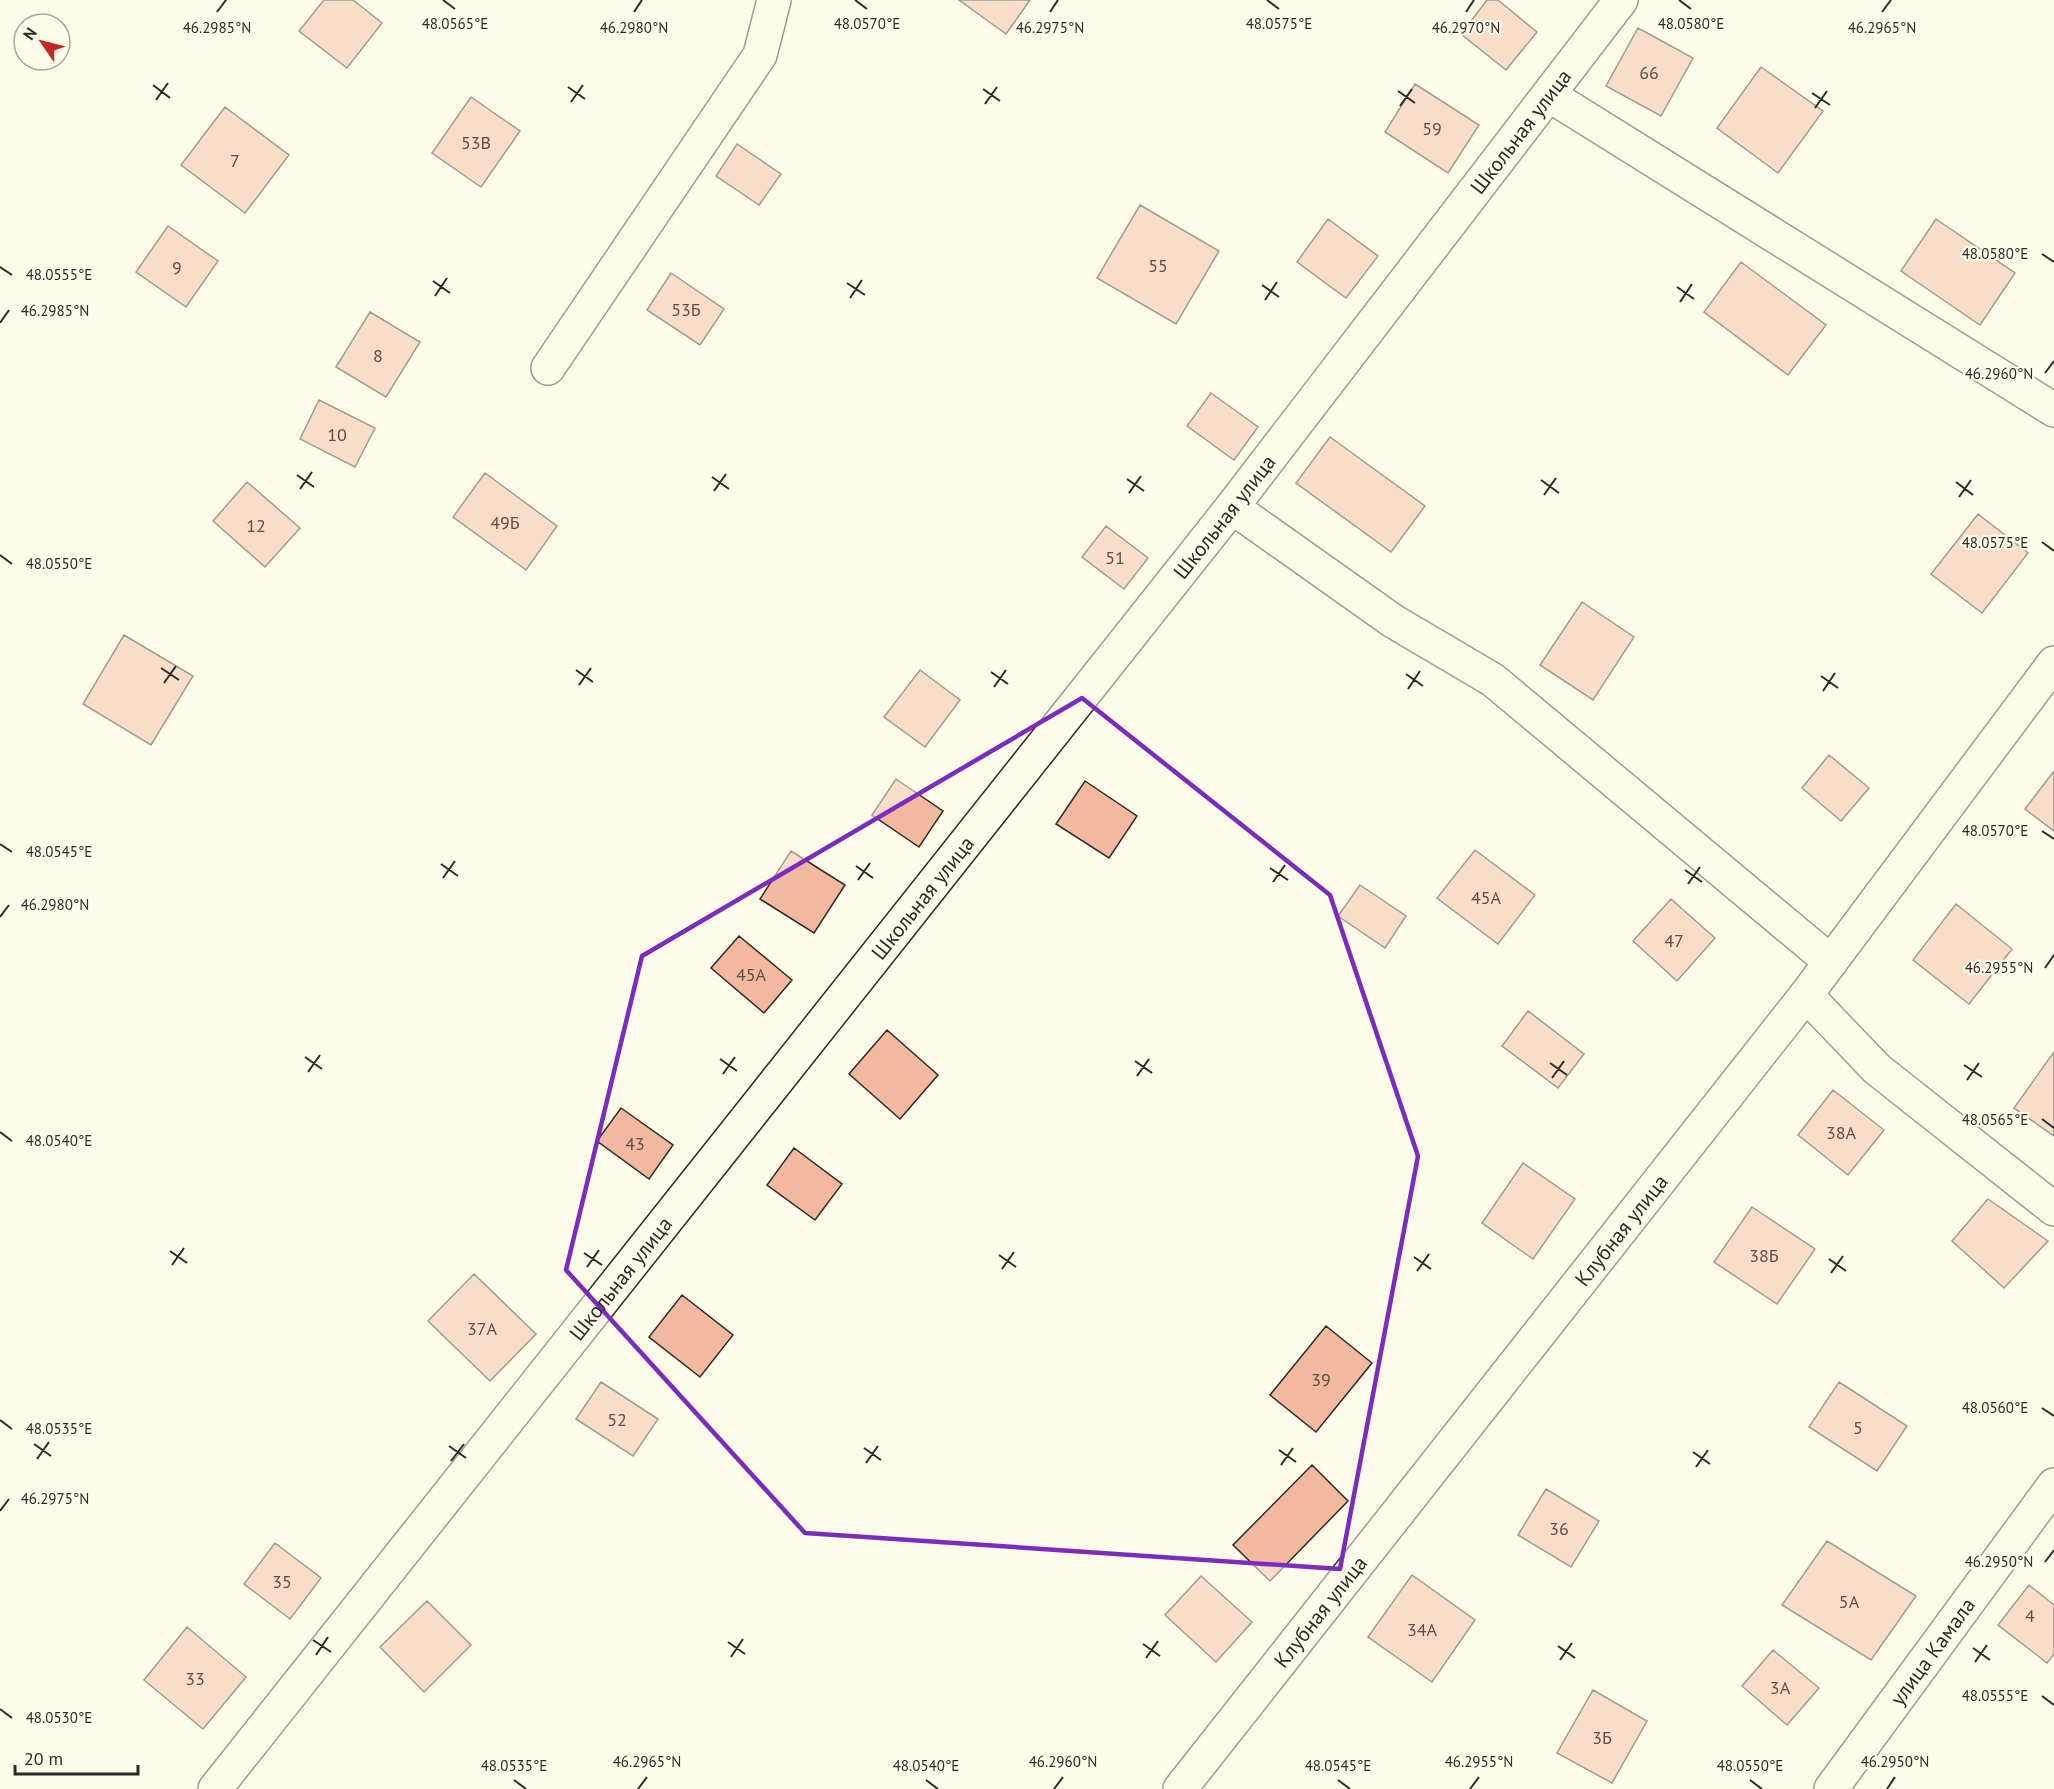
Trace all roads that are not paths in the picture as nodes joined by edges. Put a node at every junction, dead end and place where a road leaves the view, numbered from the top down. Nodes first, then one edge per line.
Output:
1 (774, 0) edge
2 (1621, 0) edge
3 (1549, 95) junction
4 (548, 368) dead end
5 (2054, 410) edge
6 (1232, 507) junction
7 (2054, 663) edge
8 (1831, 962) junction
9 (1806, 995) junction
10 (2054, 1209) edge
11 (2054, 1485) edge
12 (215, 1789) edge
13 (1180, 1789) edge
14 (1832, 1789) edge

1 - 4 street
2 - 3 street, Школьная улица
3 - 5 street
3 - 6 street, Школьная улица
6 - 8 street
6 - 12 street, Школьная улица
7 - 8 street, Клубная улица
8 - 9 street, Клубная улица
9 - 10 street
9 - 13 street, Клубная улица
11 - 14 street, улица Камала

